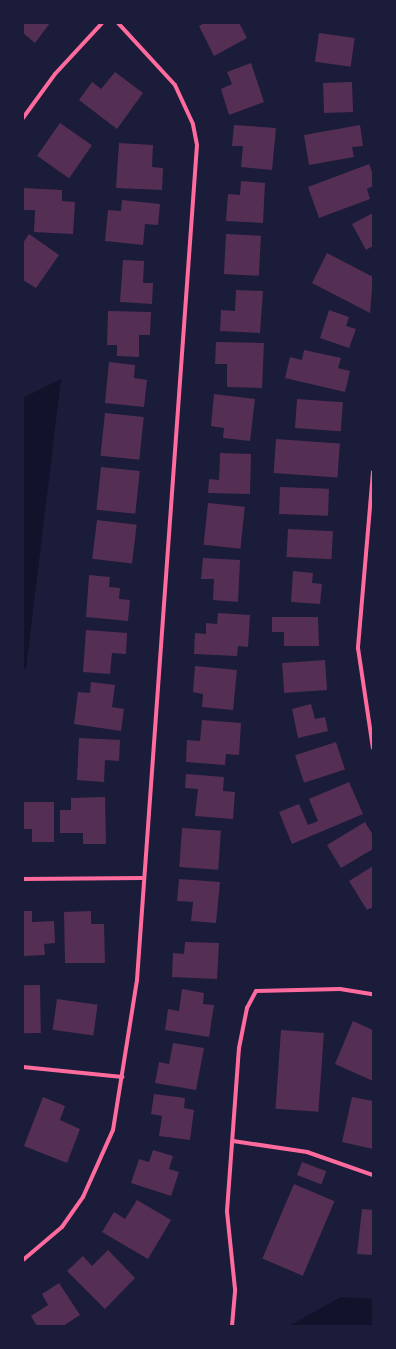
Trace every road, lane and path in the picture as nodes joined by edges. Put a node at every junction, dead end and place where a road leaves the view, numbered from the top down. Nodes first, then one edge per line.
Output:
1 (102, 23) edge
2 (118, 23) edge
3 (23, 118) edge
4 (373, 472) edge
5 (373, 748) edge
6 (143, 878) junction
7 (23, 879) edge
8 (373, 994) edge
9 (23, 1067) edge
10 (122, 1077) junction
11 (233, 1141) junction
12 (373, 1175) edge
13 (23, 1260) edge
14 (232, 1326) edge

1 - 3 street
2 - 6 street
4 - 5 street
6 - 7 street
6 - 10 street
8 - 11 street
9 - 10 street
10 - 13 street
11 - 12 street
11 - 14 street

